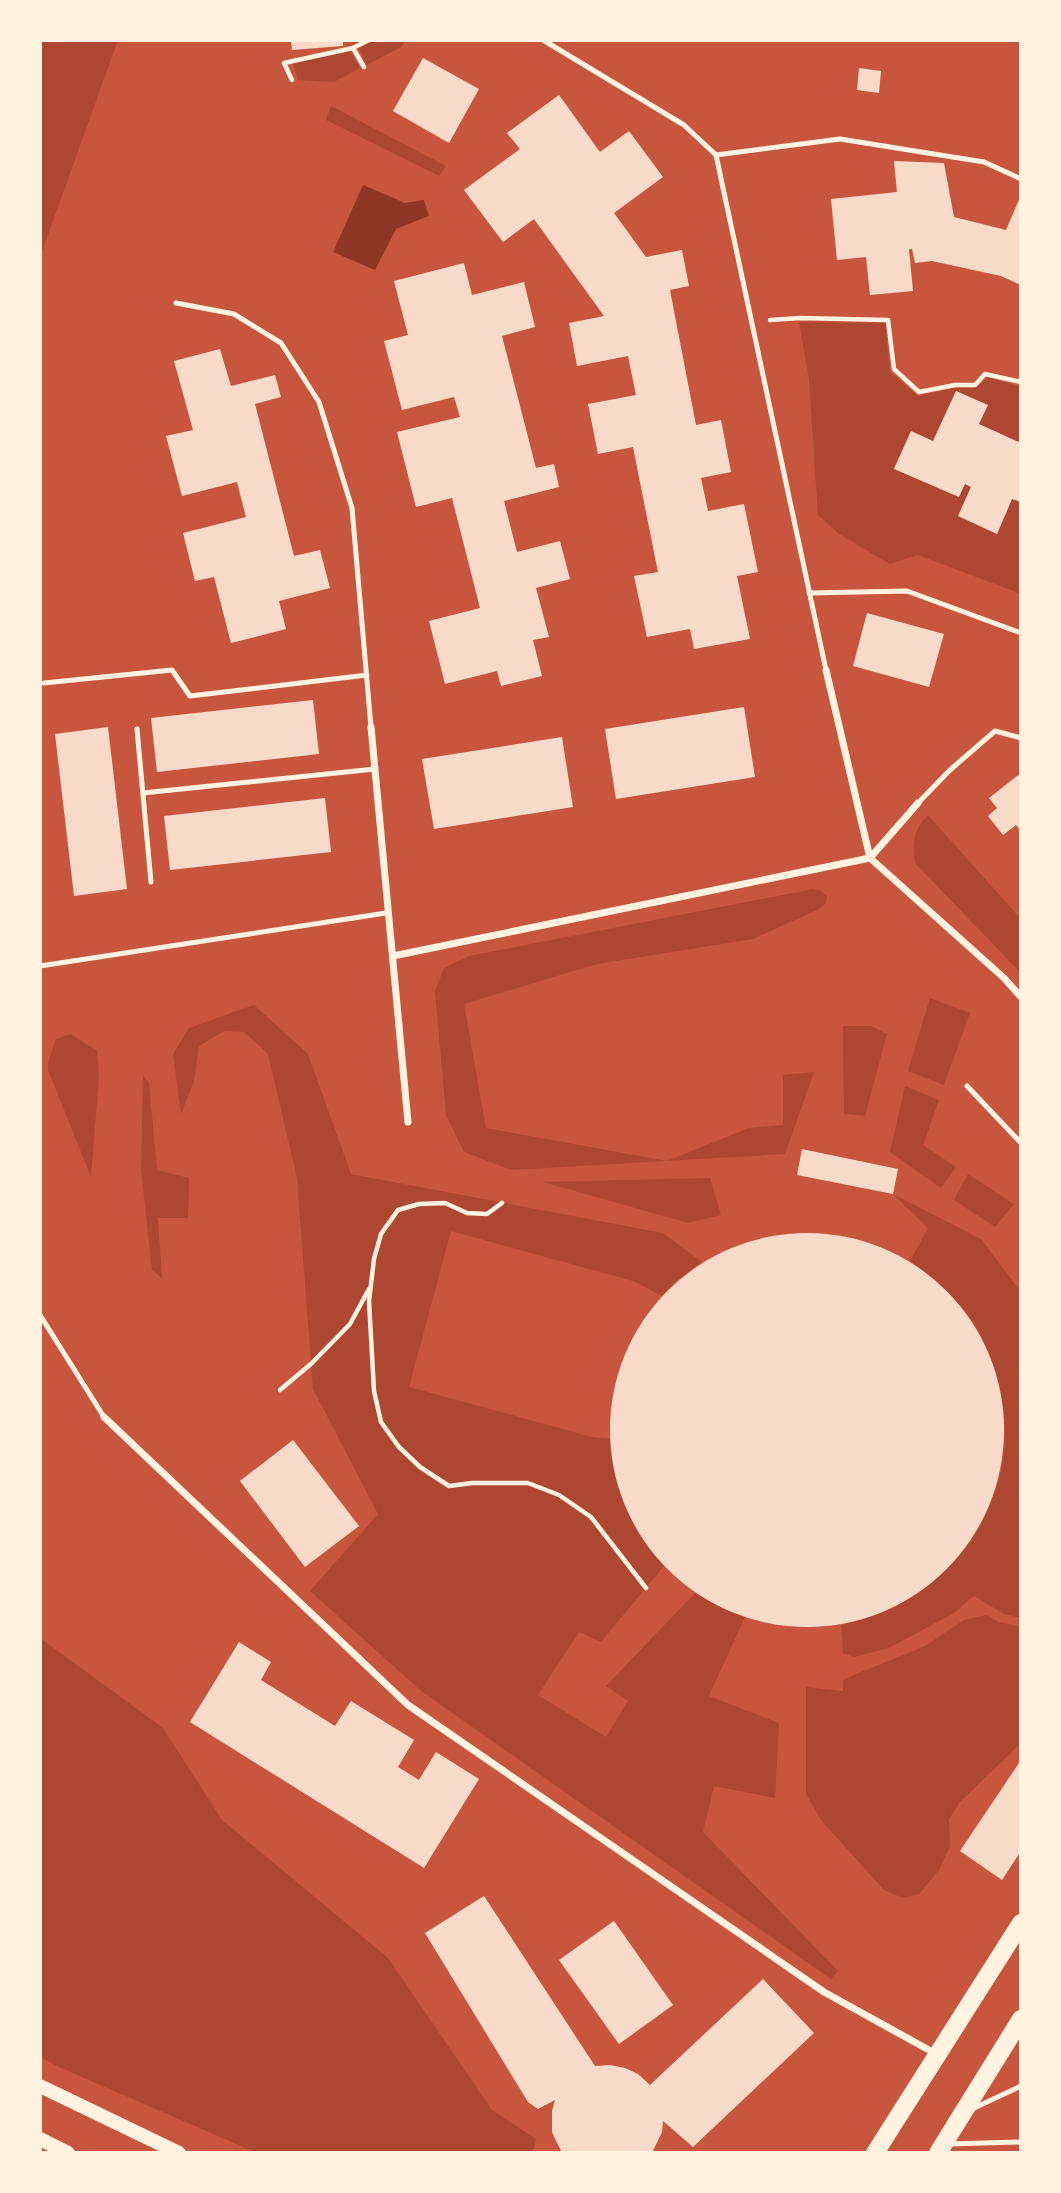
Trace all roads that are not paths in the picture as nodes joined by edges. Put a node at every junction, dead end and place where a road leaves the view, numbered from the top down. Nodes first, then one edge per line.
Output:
1 (543, 40) edge
2 (716, 155) junction
3 (1021, 179) edge
4 (176, 303) dead end
5 (809, 593) junction
6 (1021, 633) edge
7 (827, 670) joint
8 (367, 675) junction
9 (44, 683) dead end
10 (371, 727) joint
11 (136, 729) dead end
12 (1021, 738) edge
13 (374, 769) junction
14 (143, 793) junction
15 (918, 803) joint
16 (870, 858) junction
17 (151, 882) dead end
18 (386, 913) junction
19 (393, 956) junction
20 (40, 967) edge
21 (1021, 998) edge
22 (967, 1086) dead end
23 (408, 1122) dead end
24 (1021, 1143) edge
25 (40, 1315) edge
26 (104, 1417) joint
27 (1021, 1923) edge
28 (1021, 2019) edge
29 (939, 2056) junction
30 (40, 2086) edge
31 (1021, 2086) edge
32 (960, 2115) junction
33 (40, 2139) edge
34 (1021, 2142) edge
35 (940, 2148) edge
36 (68, 2153) edge
37 (179, 2153) edge
38 (876, 2153) edge

1 - 2 lane
2 - 3 lane
2 - 5 lane
4 - 8 lane
5 - 6 lane
5 - 7 lane
7 - 16 street
8 - 9 lane
8 - 10 lane
10 - 13 street
11 - 14 lane
12 - 15 lane
13 - 14 lane
13 - 18 street
14 - 17 lane
15 - 16 street
16 - 19 street
16 - 21 street
18 - 19 street
18 - 20 lane
19 - 23 street
22 - 24 lane
25 - 26 lane
26 - 29 street
27 - 29 main road
28 - 32 main road
29 - 38 main road
30 - 37 main road
31 - 32 lane
32 - 35 main road
33 - 36 main road
34 - 35 lane

